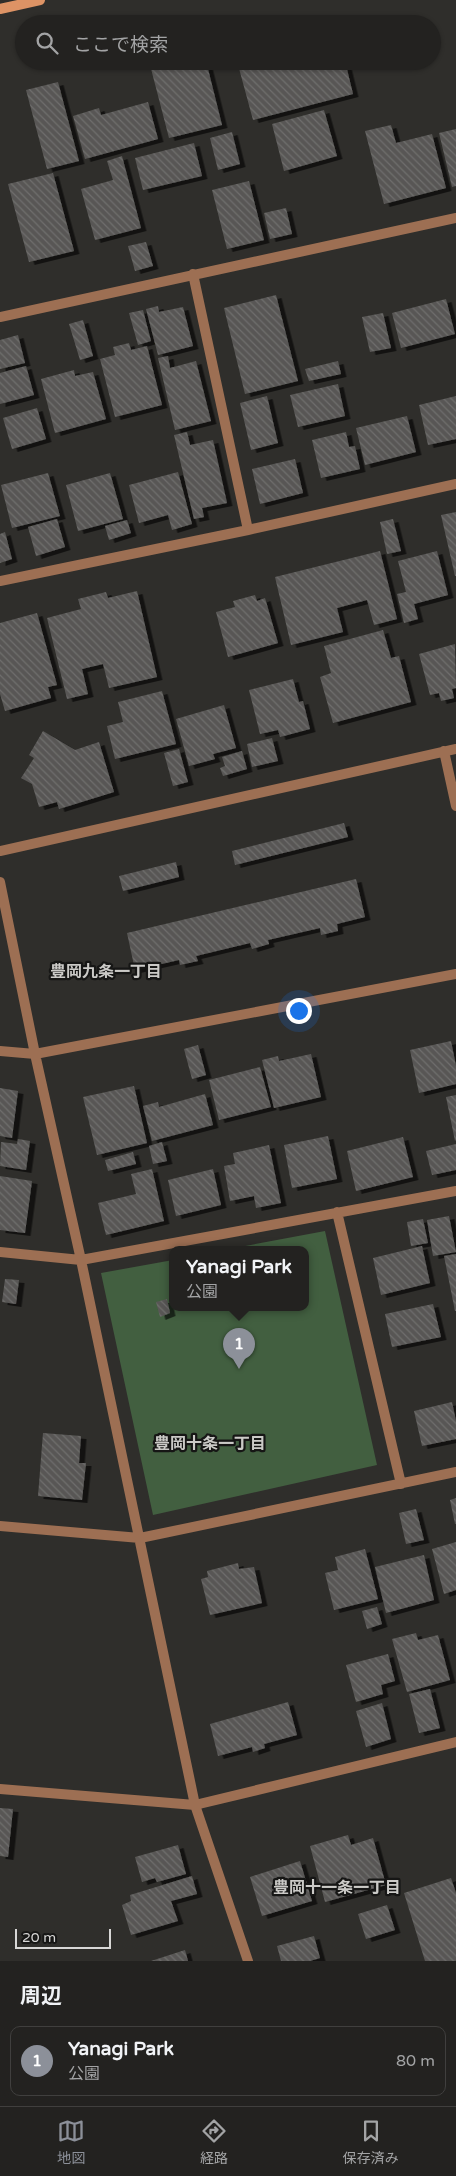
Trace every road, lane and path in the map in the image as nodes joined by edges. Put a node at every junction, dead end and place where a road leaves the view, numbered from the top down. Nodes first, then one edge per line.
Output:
1 (40, 0) edge
2 (0, 9) edge
3 (456, 218) edge
4 (193, 274) junction
5 (0, 317) edge
6 (456, 484) edge
7 (248, 530) junction
8 (0, 581) edge
9 (456, 749) edge
10 (444, 751) junction
11 (456, 806) edge
12 (0, 850) edge
13 (0, 882) edge
14 (456, 974) edge
15 (0, 1051) edge
16 (35, 1054) junction
17 (456, 1191) edge
18 (337, 1212) junction
19 (0, 1252) edge
20 (81, 1260) junction
21 (456, 1472) edge
22 (401, 1484) junction
23 (0, 1526) edge
24 (140, 1538) junction
25 (456, 1742) edge
26 (0, 1789) edge
27 (195, 1805) junction
28 (248, 1961) edge

1 - 2 street
3 - 4 street
4 - 5 street
4 - 7 street
6 - 7 street
7 - 8 street
9 - 10 street
10 - 11 street
10 - 12 street
13 - 16 street
14 - 16 street
15 - 16 street
16 - 20 street
17 - 18 street
18 - 20 street
18 - 22 street
19 - 20 street
20 - 24 street
21 - 22 street
22 - 24 street
23 - 24 street
24 - 27 street
25 - 27 street
26 - 27 street
27 - 28 street

